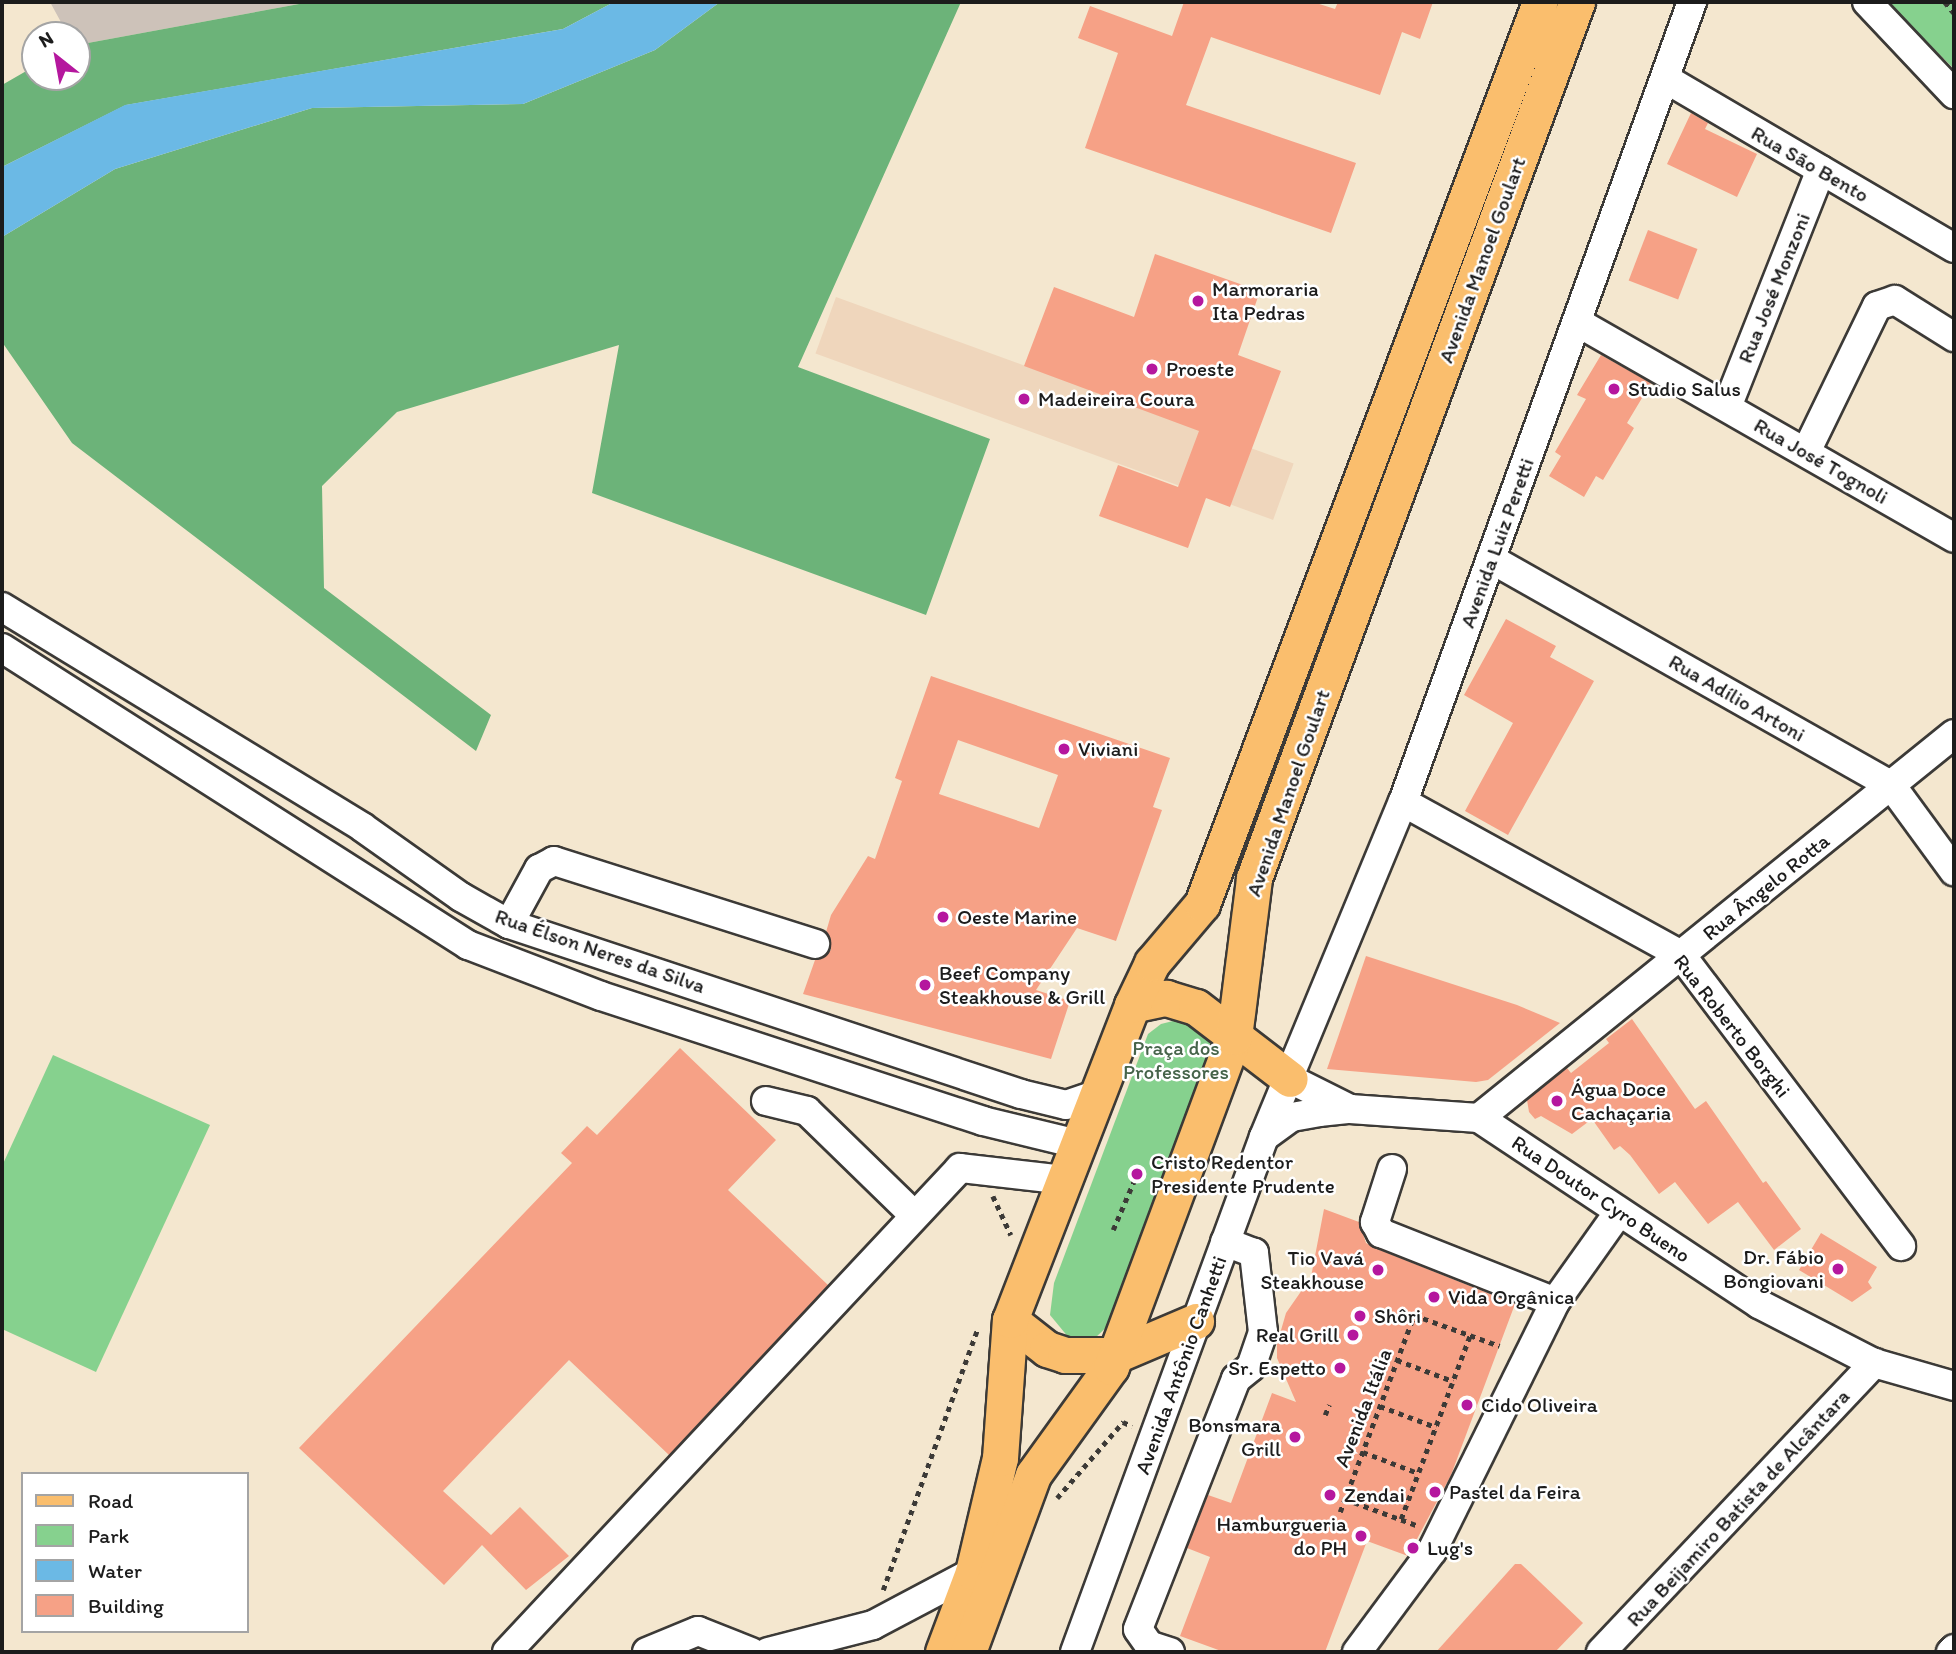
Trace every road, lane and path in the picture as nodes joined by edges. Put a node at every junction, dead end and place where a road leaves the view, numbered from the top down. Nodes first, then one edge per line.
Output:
1 (1540, 2) edge
2 (1577, 2) edge
3 (1692, 2) edge
4 (1867, 2) edge
5 (1945, 2) edge
6 (1954, 13) edge
7 (1666, 79) junction
8 (1954, 94) edge
9 (1821, 170) junction
10 (1954, 248) edge
11 (1579, 323) junction
12 (1954, 337) edge
13 (1727, 407) junction
14 (1806, 452) junction
15 (1954, 538) edge
16 (1491, 559) junction
17 (2, 607) edge
18 (2, 649) edge
19 (1954, 734) edge
20 (1891, 785) junction
21 (1403, 802) junction
22 (1954, 871) edge
23 (509, 924) junction
24 (815, 944) dead end
25 (1681, 955) junction
26 (1132, 1005) junction
27 (823, 1028) junction
28 (1234, 1037) junction
29 (810, 1063) junction
30 (1290, 1079) junction
31 (1098, 1094) junction
32 (766, 1101) dead end
33 (1350, 1109) junction
34 (1479, 1118) junction
35 (1264, 1137) junction
36 (1078, 1144) junction
37 (1392, 1168) dead end
38 (1137, 1174) dead end
39 (1065, 1180) junction
40 (991, 1192) dead end
41 (1619, 1212) junction
42 (914, 1215) junction
43 (1114, 1230) dead end
44 (1226, 1242) junction
45 (1011, 1244) dead end
46 (1901, 1246) dead end
47 (1555, 1302) junction
48 (996, 1319) junction
49 (1196, 1321) junction
50 (1470, 1335) junction
51 (1500, 1346) dead end
52 (1115, 1355) junction
53 (1397, 1360) junction
54 (1874, 1363) junction
55 (1453, 1381) junction
56 (1954, 1386) edge
57 (1329, 1405) dead end
58 (1380, 1406) junction
59 (1325, 1415) dead end
60 (1436, 1427) junction
61 (1153, 1438) junction
62 (1363, 1452) junction
63 (1418, 1473) junction
64 (1345, 1499) junction
65 (1055, 1500) dead end
66 (1340, 1512) dead end
67 (1401, 1519) junction
68 (1420, 1527) dead end
69 (973, 1572) junction
70 (881, 1595) dead end
71 (822, 1645) edge
72 (507, 1652) edge
73 (648, 1652) edge
74 (751, 1652) edge
75 (768, 1652) edge
76 (943, 1652) edge
77 (968, 1652) edge
78 (1075, 1652) edge
79 (1170, 1652) edge
80 (1357, 1652) edge
81 (1601, 1652) edge

1 - 26 main road, Avenida Manoel Goulart
2 - 28 main road, Avenida Manoel Goulart
3 - 7 street, Avenida Luiz Peretti
4 - 8 street
5 - 6 path
7 - 9 street, Rua São Bento
7 - 11 street, Avenida Luiz Peretti
9 - 10 street, Rua São Bento
9 - 13 street, Rua José Monzoni
11 - 13 street, Rua José Tognoli
11 - 16 street, Avenida Luiz Peretti
12 - 14 street
13 - 14 street, Rua José Tognoli
14 - 15 street, Rua José Tognoli
16 - 20 street, Rua Adílio Artoni
16 - 21 street, Avenida Luiz Peretti
17 - 23 street, Rua Élson Neres da Silva
18 - 29 street, Rua Élson Neres da Silva
19 - 20 street, Rua Ângelo Rotta
20 - 22 street, Rua Adílio Artoni
20 - 25 street, Rua Ângelo Rotta
21 - 25 street, Rua Roberto Borghi
21 - 30 street, Avenida Luiz Peretti
23 - 24 street
23 - 27 street, Rua Élson Neres da Silva
25 - 34 street, Rua Ângelo Rotta
25 - 46 street, Rua Roberto Borghi
26 - 28 main road
26 - 31 main road, Avenida Manoel Goulart
27 - 29 street
27 - 31 street, Rua Élson Neres da Silva
28 - 30 main road
28 - 52 main road, Avenida Manoel Goulart
29 - 36 street, Rua Élson Neres da Silva
30 - 33 street, Rua Doutor Cyro Bueno
30 - 35 street, Avenida Antônio Canhetti
31 - 36 main road, Avenida Manoel Goulart
32 - 42 street
33 - 34 street, Rua Doutor Cyro Bueno
33 - 35 street, Rua Doutor Cyro Bueno
34 - 41 street, Rua Doutor Cyro Bueno
35 - 44 street, Avenida Antônio Canhetti
36 - 39 main road, Avenida Manoel Goulart
37 - 47 street
38 - 43 path
39 - 42 street
39 - 48 main road, Avenida Manoel Goulart
40 - 45 path
41 - 47 street
41 - 54 street, Rua Doutor Cyro Bueno
42 - 72 street
44 - 49 street, Avenida Antônio Canhetti
44 - 79 street
47 - 80 street
48 - 52 main road
48 - 69 main road, Avenida Manoel Goulart
48 - 70 path
49 - 52 main road
49 - 61 street, Avenida Antônio Canhetti
50 - 51 path
50 - 53 path, Avenida Itália
50 - 55 path
52 - 77 main road, Avenida Manoel Goulart
53 - 55 path
53 - 58 path, Avenida Itália
54 - 56 street, Rua Doutor Cyro Bueno
54 - 81 street, Rua Beijamiro Batista de Alcântara
55 - 60 path
57 - 59 path
58 - 60 path
58 - 62 path, Avenida Itália
60 - 63 path
61 - 65 path
61 - 78 street, Avenida Antônio Canhetti
62 - 63 path
62 - 64 path, Avenida Itália
63 - 67 path
64 - 66 path, Avenida Itália
64 - 67 path
67 - 68 path
69 - 71 street
69 - 76 main road, Avenida Manoel Goulart
71 - 75 street
73 - 74 street

